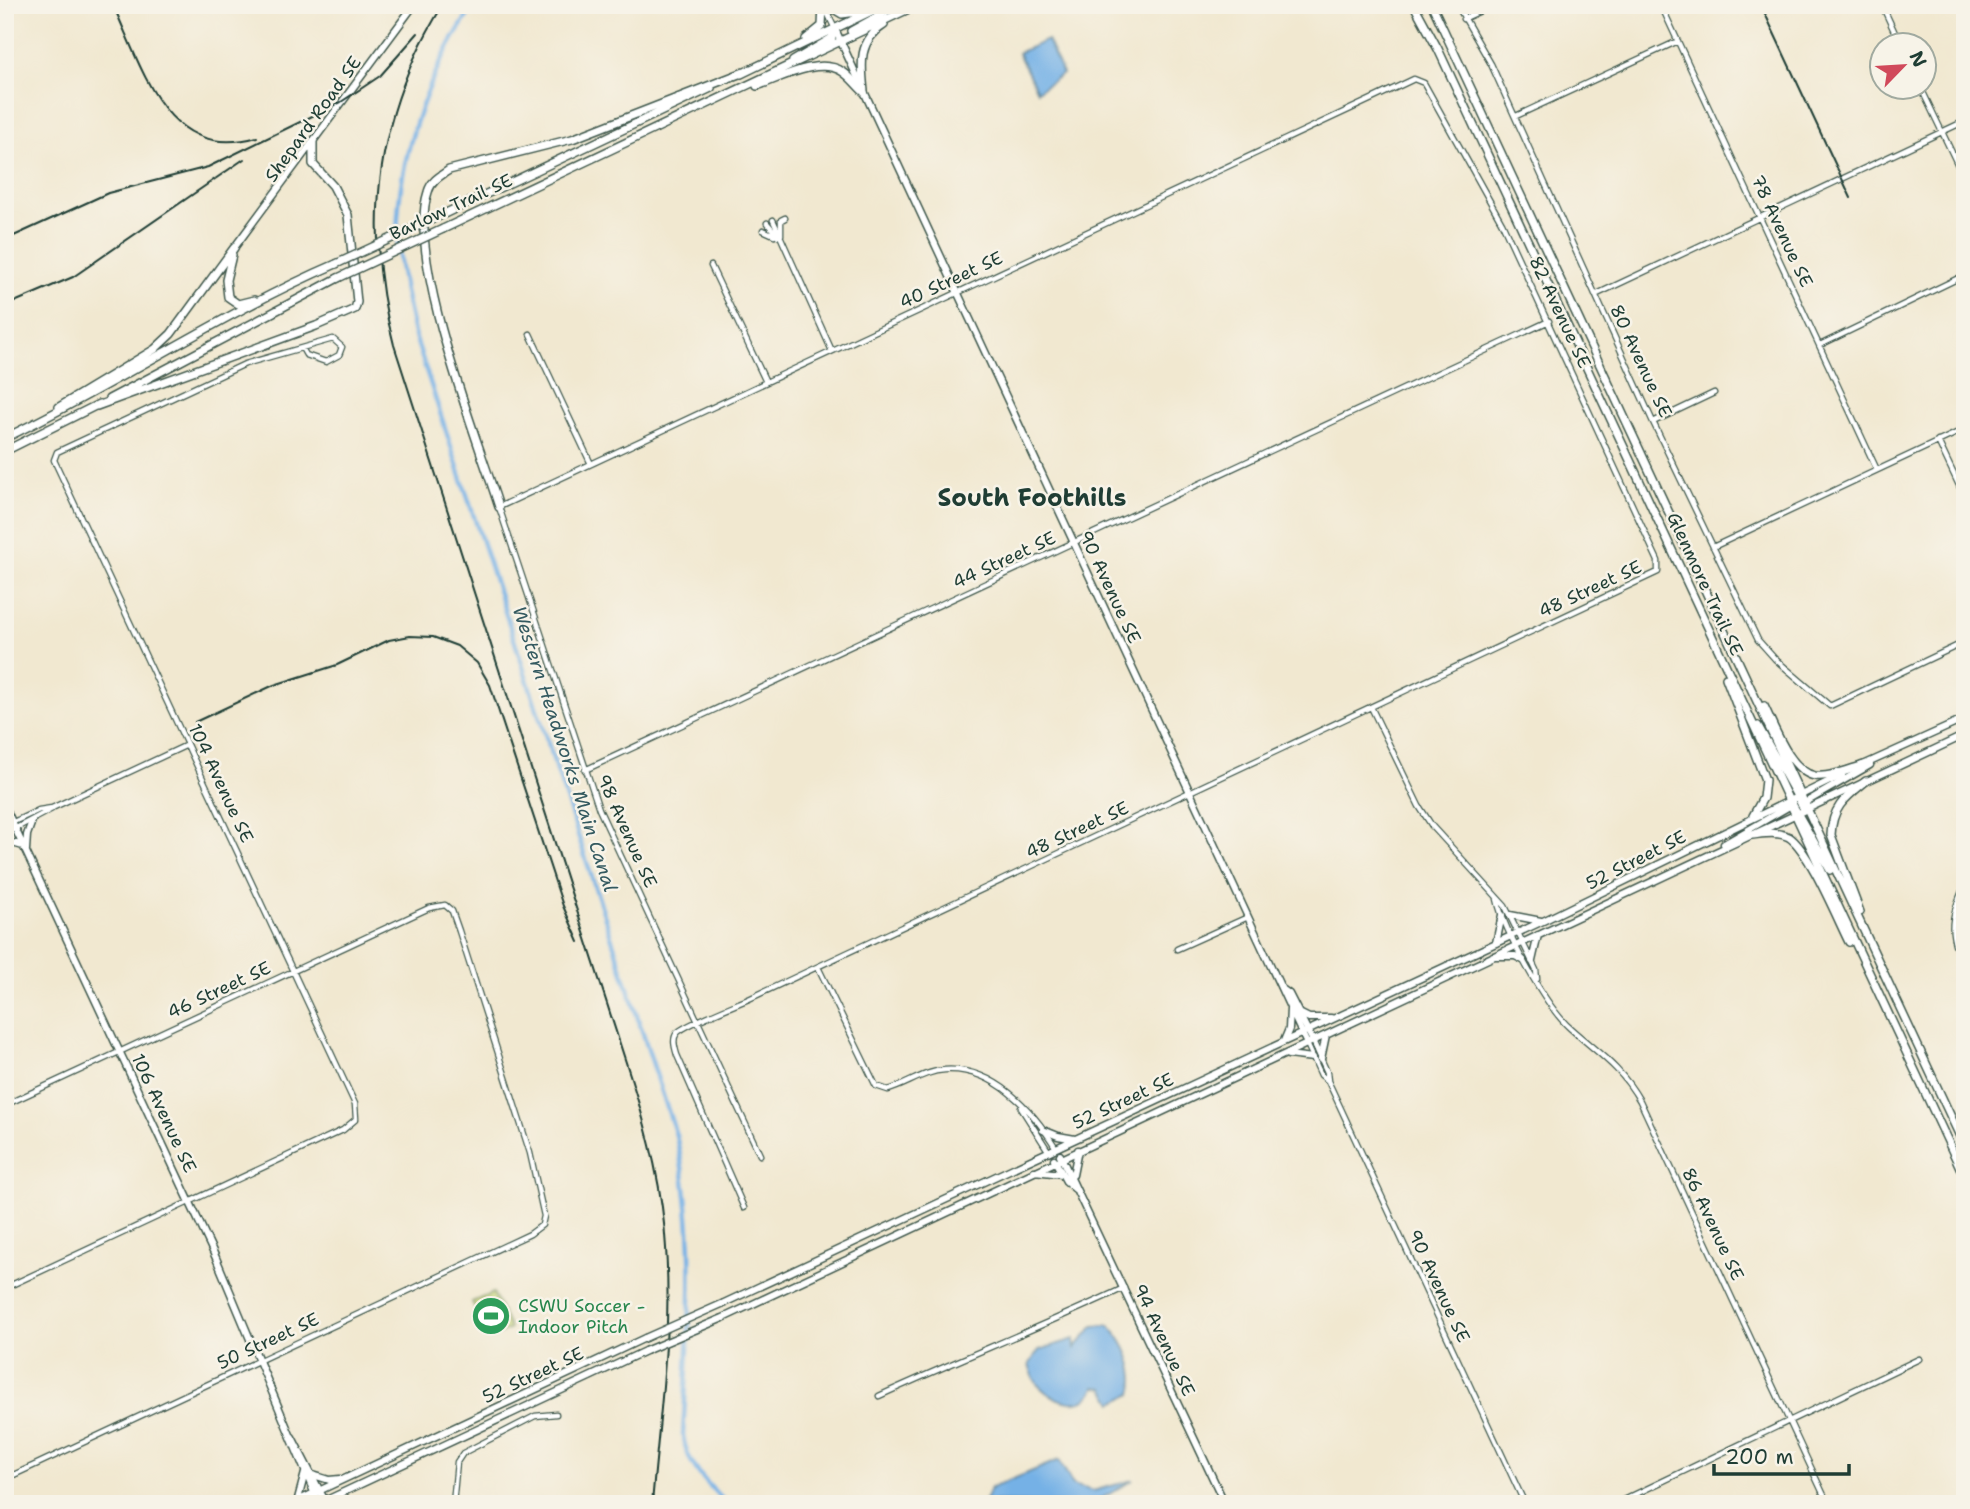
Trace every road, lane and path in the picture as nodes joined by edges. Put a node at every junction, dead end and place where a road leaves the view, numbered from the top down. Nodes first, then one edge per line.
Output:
1 (414, 5) edge
2 (824, 5) edge
3 (883, 5) edge
4 (898, 5) edge
5 (918, 5) edge
6 (1414, 5) edge
7 (1432, 5) edge
8 (1457, 5) edge
9 (1493, 5) edge
10 (1661, 5) edge
11 (1882, 5) edge
12 (1464, 19) junction
13 (835, 29) junction
14 (1895, 32) edge
15 (840, 41) junction
16 (1678, 41) junction
17 (794, 49) junction
18 (782, 70) junction
19 (744, 72) junction
20 (1415, 79) joint
21 (864, 92) junction
22 (726, 95) junction
23 (1928, 102) edge
24 (1516, 116) junction
25 (1965, 121) edge
26 (1942, 132) junction
27 (313, 142) junction
28 (1965, 180) edge
29 (1760, 217) junction
30 (785, 218) dead end
31 (773, 220) dead end
32 (767, 223) dead end
33 (763, 230) dead end
34 (781, 240) junction
35 (234, 248) junction
36 (711, 265) dead end
37 (1965, 275) edge
38 (292, 284) junction
39 (957, 293) junction
40 (1595, 295) junction
41 (1549, 321) junction
42 (530, 334) dead end
43 (1820, 345) junction
44 (302, 348) junction
45 (832, 351) junction
46 (766, 382) junction
47 (1714, 393) dead end
48 (97, 405) junction
49 (1653, 422) junction
50 (1965, 429) edge
51 (20, 431) junction
52 (5, 438) edge
53 (1938, 441) junction
54 (5, 451) edge
55 (591, 464) junction
56 (1877, 470) junction
57 (1965, 498) edge
58 (499, 507) junction
59 (1074, 543) junction
60 (1713, 547) junction
61 (1659, 569) joint
62 (1712, 638) junction
63 (1965, 642) edge
64 (1734, 654) junction
65 (1372, 709) junction
66 (1965, 719) edge
67 (1965, 735) edge
68 (187, 745) junction
69 (1877, 759) junction
70 (1864, 765) junction
71 (585, 770) junction
72 (1866, 781) junction
73 (1191, 793) junction
74 (1797, 804) junction
75 (5, 807) edge
76 (52, 808) junction
77 (1753, 816) junction
78 (32, 821) junction
79 (5, 826) edge
80 (14, 826) junction
81 (5, 834) edge
82 (1751, 835) junction
83 (5, 841) edge
84 (25, 849) junction
85 (1717, 850) junction
86 (1965, 885) edge
87 (1497, 899) junction
88 (1502, 915) junction
89 (1510, 915) junction
90 (1249, 917) junction
91 (1543, 922) junction
92 (1515, 934) junction
93 (1538, 935) junction
94 (1866, 936) junction
95 (1496, 943) junction
96 (1519, 943) junction
97 (1177, 949) dead end
98 (1491, 956) junction
99 (1524, 961) junction
100 (1532, 961) junction
101 (818, 967) junction
102 (293, 971) junction
103 (1868, 971) junction
104 (1965, 971) edge
105 (1537, 981) junction
106 (1282, 989) junction
107 (1290, 1007) junction
108 (1300, 1013) junction
109 (1337, 1018) junction
110 (699, 1023) junction
111 (1305, 1031) junction
112 (1325, 1035) junction
113 (1284, 1041) junction
114 (1310, 1042) junction
115 (120, 1052) junction
116 (1283, 1055) junction
117 (1313, 1058) junction
118 (1321, 1059) junction
119 (1328, 1081) junction
120 (1017, 1101) junction
121 (5, 1105) edge
122 (1043, 1130) junction
123 (1077, 1139) junction
124 (1965, 1147) edge
125 (1053, 1150) junction
126 (1078, 1150) junction
127 (760, 1155) dead end
128 (1058, 1158) junction
129 (1032, 1171) junction
130 (1062, 1174) junction
131 (1073, 1178) junction
132 (1965, 1178) edge
133 (1075, 1189) junction
134 (190, 1201) junction
135 (744, 1208) dead end
136 (542, 1225) joint
137 (5, 1288) edge
138 (1124, 1288) junction
139 (1919, 1359) dead end
140 (258, 1360) junction
141 (879, 1396) dead end
142 (556, 1414) dead end
143 (1790, 1422) junction
144 (289, 1434) junction
145 (304, 1473) junction
146 (313, 1475) junction
147 (5, 1479) edge
148 (345, 1479) junction
149 (317, 1492) junction
150 (294, 1502) edge
151 (321, 1503) edge
152 (453, 1504) edge
153 (1225, 1504) edge
154 (1525, 1504) edge
155 (1615, 1504) edge
156 (1828, 1504) edge

1 - 27 main road, Shepard Road SE
2 - 3 main road
2 - 13 street, 90 Avenue SE
2 - 17 main road
3 - 13 main road, Barlow Trail SE
4 - 15 main road
5 - 15 main road, Barlow Trail SE
5 - 21 main road
6 - 62 main road, Glenmore Trail SE
7 - 64 main road, Glenmore Trail SE
8 - 12 street, 80 Avenue SE
9 - 12 street
10 - 16 street, 78 Avenue SE
11 - 14 street
12 - 24 street, 80 Avenue SE
13 - 15 main road, 90 Avenue SE
13 - 17 main road, Barlow Trail SE
13 - 18 main road
15 - 18 main road, Barlow Trail SE
15 - 21 main road, 90 Avenue SE
16 - 24 street
16 - 29 street, 78 Avenue SE
17 - 19 main road, Barlow Trail SE
18 - 22 main road, Barlow Trail SE
19 - 38 main road, Barlow Trail SE, bridge
19 - 58 main road
20 - 39 street, 40 Street SE
20 - 41 street, 82 Avenue SE
21 - 22 main road
21 - 39 main road, 90 Avenue SE
22 - 48 main road, Barlow Trail SE, bridge
23 - 26 street
24 - 40 street, 80 Avenue SE
25 - 26 street
26 - 28 street
26 - 29 street
27 - 35 main road, Shepard Road SE
27 - 48 main road
29 - 40 street
29 - 43 street, 78 Avenue SE
30 - 34 street
31 - 34 street
32 - 34 street
33 - 34 street
34 - 45 street
35 - 38 main road
35 - 51 main road
36 - 46 street
37 - 43 street
38 - 51 main road, Barlow Trail SE
39 - 45 street, 40 Street SE
39 - 59 main road, 90 Avenue SE
40 - 49 street, 80 Avenue SE
41 - 59 street, 44 Street SE
41 - 61 street, 82 Avenue SE
42 - 55 street
43 - 56 street, 78 Avenue SE
44 - 44 street
44 - 68 street, 104 Avenue SE
45 - 46 street, 40 Street SE
46 - 55 street, 40 Street SE
47 - 49 street
48 - 54 main road, Barlow Trail SE
49 - 60 street, 80 Avenue SE
50 - 53 street
51 - 52 main road, Barlow Trail SE
53 - 56 street
53 - 57 street
55 - 58 street, 40 Street SE
56 - 60 street
58 - 71 street, 98 Avenue SE
59 - 71 street, 44 Street SE
59 - 73 main road, 90 Avenue SE
60 - 63 street, 80 Avenue SE
61 - 65 street, 48 Street SE
62 - 74 main road, Glenmore Trail SE
62 - 77 main road
64 - 70 main road
64 - 74 main road, Glenmore Trail SE
65 - 73 street, 48 Street SE
65 - 87 street, 86 Avenue SE
66 - 69 main road, 52 Street SE
67 - 72 main road, 52 Street SE
68 - 76 street
68 - 102 street, 104 Avenue SE
69 - 70 main road, 52 Street SE
69 - 74 main road
70 - 74 main road, 52 Street SE
71 - 110 street, 98 Avenue SE
72 - 74 main road, 52 Street SE
72 - 94 main road
73 - 90 main road, 90 Avenue SE
73 - 101 street, 48 Street SE
74 - 77 main road, 52 Street SE
74 - 82 main road, 52 Street SE
74 - 85 main road
74 - 94 main road, Glenmore Trail SE
74 - 103 main road, Glenmore Trail SE
75 - 80 main road, 106 Avenue SE
76 - 78 street
76 - 80 street
77 - 91 main road, 52 Street SE
78 - 80 street
78 - 84 main road
79 - 80 street
80 - 81 street
80 - 84 main road, 106 Avenue SE
82 - 85 main road, 52 Street SE
82 - 103 main road
83 - 84 main road
84 - 115 main road, 106 Avenue SE
85 - 93 main road, 52 Street SE
86 - 104 street
87 - 88 street, 86 Avenue SE
87 - 89 street, 86 Avenue SE
88 - 92 street, 86 Avenue SE
88 - 95 main road
89 - 91 main road
89 - 92 street, 86 Avenue SE
90 - 97 street
90 - 106 main road, 90 Avenue SE
91 - 92 main road, 52 Street SE
92 - 95 main road, 52 Street SE
92 - 96 street, 86 Avenue SE
93 - 96 main road, 52 Street SE
93 - 100 main road
94 - 124 main road, Glenmore Trail SE
95 - 109 main road, 52 Street SE
96 - 98 main road, 52 Street SE
96 - 99 street, 86 Avenue SE
96 - 100 street, 86 Avenue SE
98 - 99 main road
98 - 112 main road, 52 Street SE
99 - 105 street, 86 Avenue SE
100 - 105 street, 86 Avenue SE
101 - 110 street, 48 Street SE
101 - 120 street, 94 Avenue SE
102 - 115 street, 46 Street SE
102 - 134 street, 104 Avenue SE
102 - 136 street, 46 Street SE
103 - 132 main road, Glenmore Trail SE
105 - 143 street, 86 Avenue SE
106 - 107 main road, 90 Avenue SE
106 - 108 main road, 90 Avenue SE
107 - 111 main road, 90 Avenue SE
107 - 113 main road
108 - 109 main road
108 - 111 main road, 90 Avenue SE
109 - 111 main road, 52 Street SE
110 - 127 street, 98 Avenue SE
110 - 135 street, 48 Street SE
111 - 113 main road, 52 Street SE
111 - 114 main road, 90 Avenue SE
112 - 114 main road, 52 Street SE
112 - 118 main road
113 - 123 main road, 52 Street SE
114 - 116 main road, 52 Street SE
114 - 117 street, 90 Avenue SE
114 - 118 street, 90 Avenue SE
115 - 121 street, 46 Street SE
115 - 134 main road, 106 Avenue SE
116 - 117 main road
116 - 126 main road, 52 Street SE
117 - 119 street, 90 Avenue SE
118 - 119 street, 90 Avenue SE
119 - 154 street, 90 Avenue SE
120 - 122 street, 94 Avenue SE
120 - 125 street, 94 Avenue SE
122 - 123 main road
122 - 125 street, 94 Avenue SE
123 - 125 main road, 52 Street SE
125 - 128 main road, 94 Avenue SE
125 - 148 main road, 52 Street SE, bridge
126 - 128 main road, 52 Street SE
126 - 131 main road
128 - 129 main road, 52 Street SE
128 - 130 main road, 94 Avenue SE
128 - 131 main road, 94 Avenue SE
129 - 130 main road
129 - 151 main road, 52 Street SE, bridge
130 - 133 main road, 94 Avenue SE
131 - 133 main road, 94 Avenue SE
133 - 138 main road, 94 Avenue SE
134 - 137 street
134 - 140 main road, 106 Avenue SE
136 - 140 street, 50 Street SE
138 - 141 street
138 - 153 main road, 94 Avenue SE
139 - 143 street
140 - 144 main road, 106 Avenue SE
140 - 147 street, 50 Street SE
142 - 152 street
143 - 155 street
143 - 156 street, 86 Avenue SE
144 - 145 main road, 106 Avenue SE
144 - 146 main road, 106 Avenue SE
145 - 149 main road, 106 Avenue SE
145 - 150 main road
146 - 148 main road
146 - 149 main road, 106 Avenue SE
148 - 149 main road, 52 Street SE
149 - 150 main road, 52 Street SE
149 - 151 main road, 106 Avenue SE

